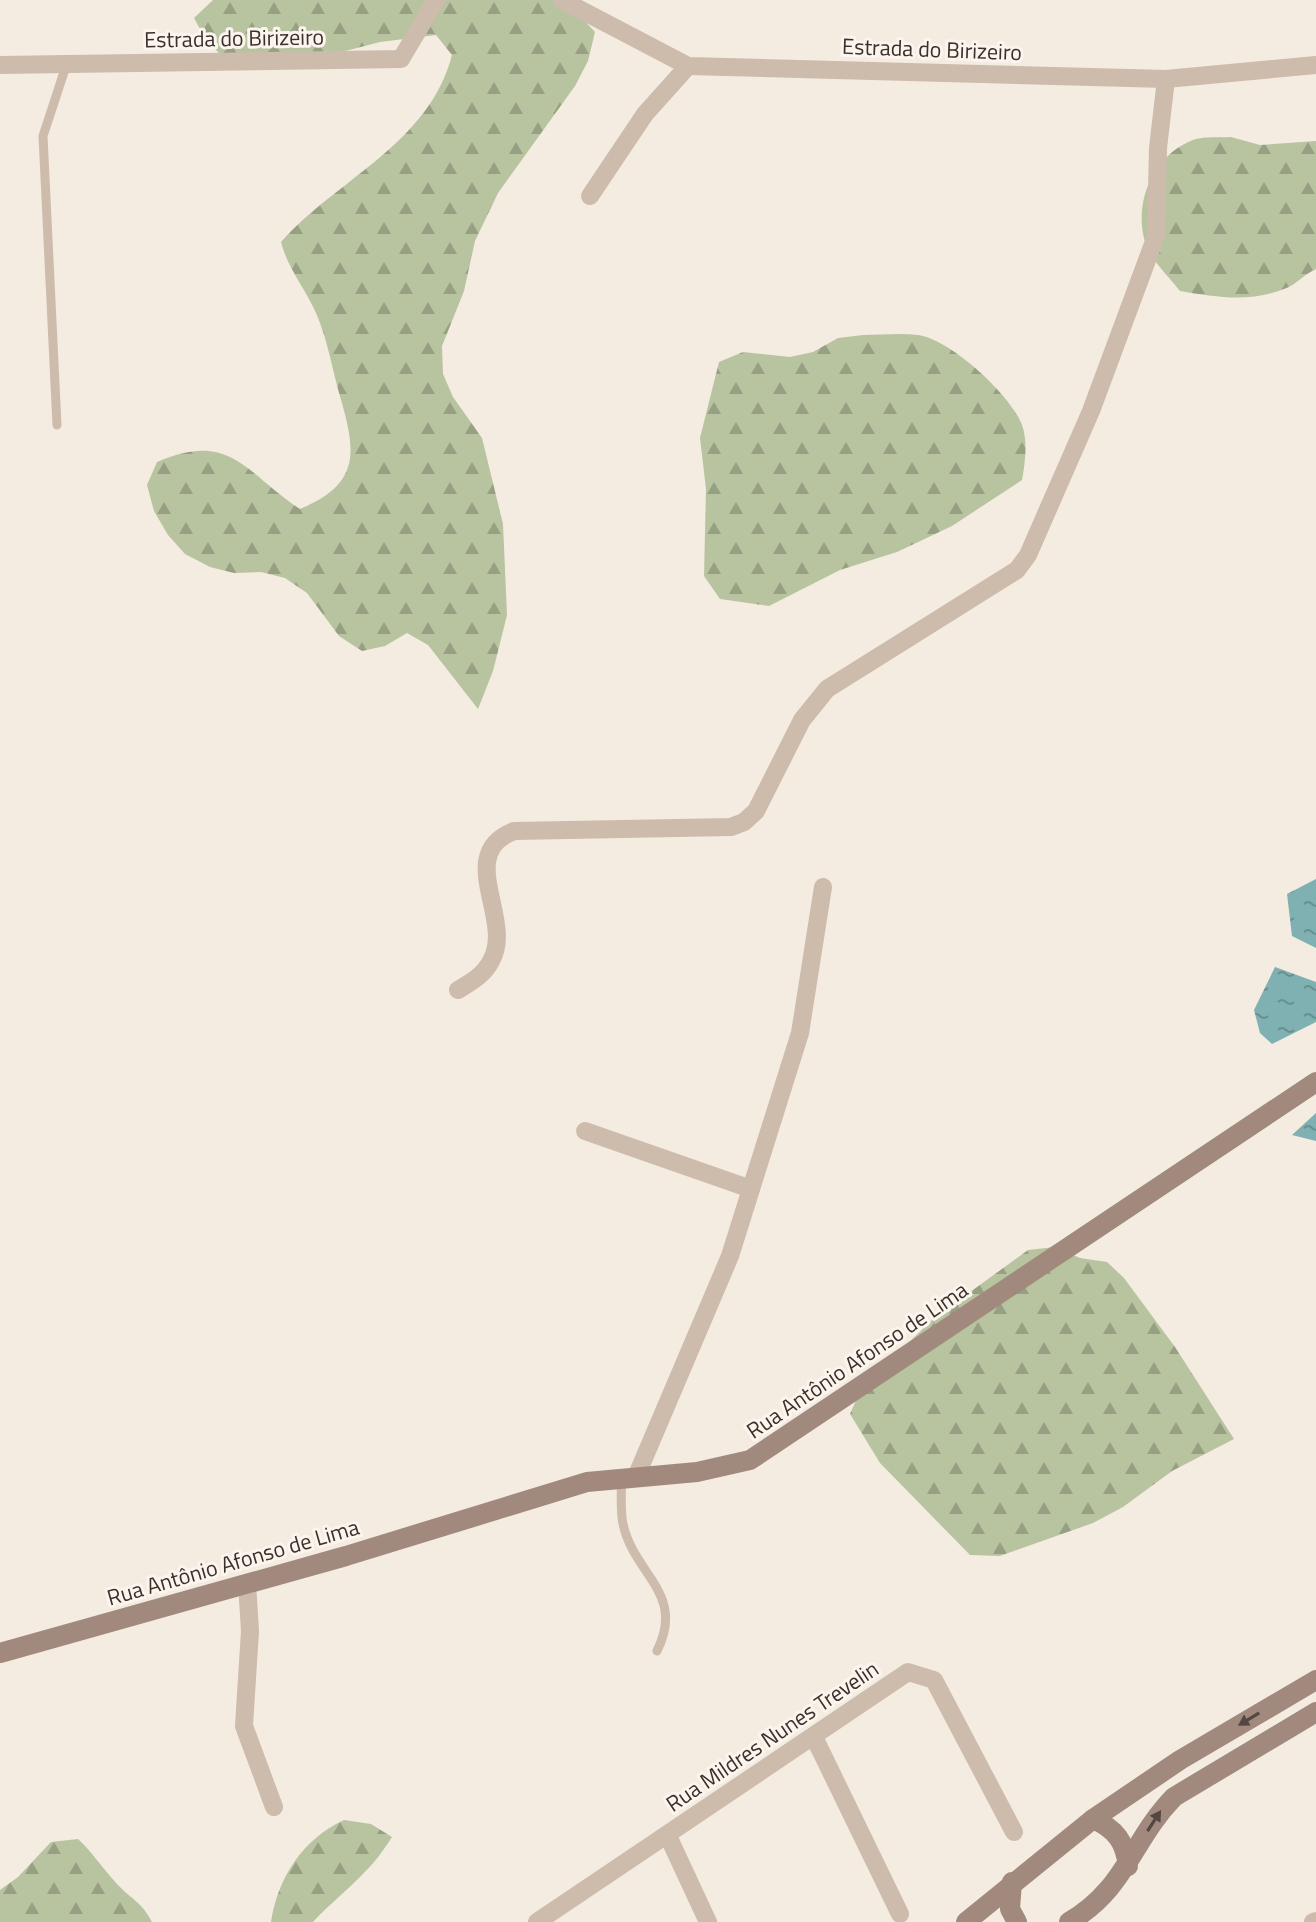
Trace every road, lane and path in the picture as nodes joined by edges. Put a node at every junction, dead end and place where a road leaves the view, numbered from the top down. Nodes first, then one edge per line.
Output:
1 (436, 0) edge
2 (562, 0) edge
3 (0, 65) edge
4 (1316, 65) edge
5 (66, 66) junction
6 (688, 66) junction
7 (1166, 79) junction
8 (590, 196) dead end
9 (57, 425) dead end
10 (823, 887) dead end
11 (458, 990) dead end
12 (1316, 1082) edge
13 (585, 1131) dead end
14 (751, 1189) junction
15 (629, 1478) junction
16 (247, 1583) junction
17 (657, 1651) dead end
18 (0, 1653) edge
19 (1316, 1680) edge
20 (1316, 1712) edge
21 (814, 1737) junction
22 (274, 1807) dead end
23 (1093, 1819) junction
24 (1014, 1832) dead end
25 (668, 1836) junction
26 (1128, 1866) junction
27 (1012, 1882) junction
28 (900, 1914) dead end
29 (537, 1922) edge
30 (708, 1922) edge
31 (966, 1922) edge
32 (1017, 1922) edge
33 (1069, 1922) edge

1 - 5 street, Estrada do Birizeiro
2 - 6 street, Estrada do Birizeiro
3 - 5 street, Estrada do Birizeiro
4 - 7 street, Estrada do Birizeiro
5 - 9 lane
6 - 7 street, Estrada do Birizeiro
6 - 8 street
7 - 11 street
10 - 14 street
12 - 15 main road, Rua Antônio Afonso de Lima
13 - 14 street
14 - 15 street
15 - 16 main road, Rua Antônio Afonso de Lima
15 - 17 lane
16 - 18 main road, Rua Antônio Afonso de Lima
16 - 22 street
19 -> 23 main road
26 -> 20 main road
21 - 24 street, Rua Mildres Nunes Trevelin
21 - 25 street, Rua Mildres Nunes Trevelin
21 - 28 street
23 - 26 main road
23 - 27 main road
25 - 29 street, Rua Mildres Nunes Trevelin
25 - 30 street
26 - 33 main road
27 - 31 main road
27 - 32 main road

